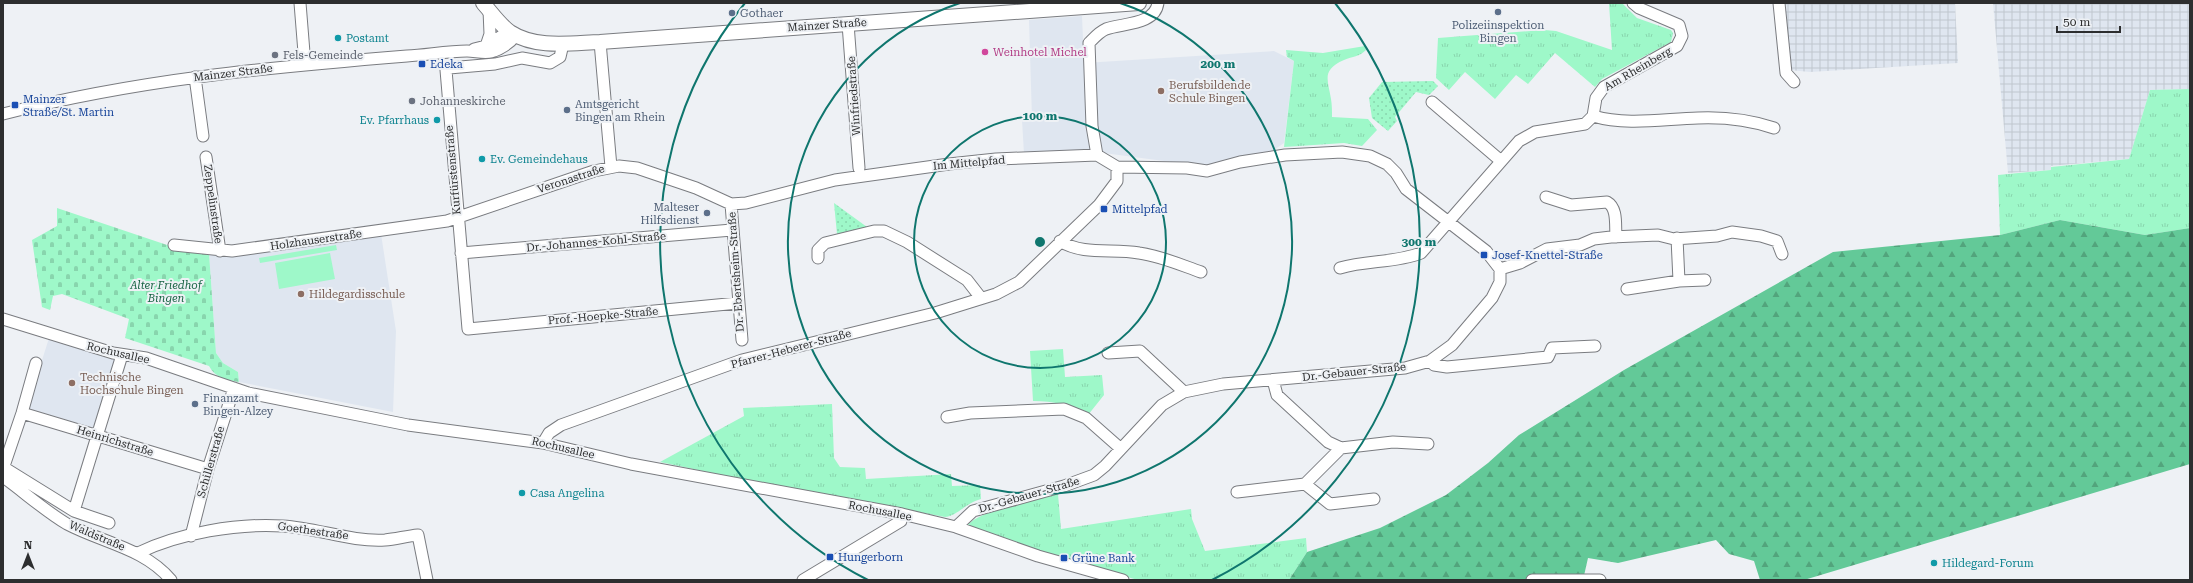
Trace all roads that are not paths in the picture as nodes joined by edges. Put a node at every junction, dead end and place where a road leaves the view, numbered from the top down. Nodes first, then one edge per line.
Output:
1 (300, 3) edge
2 (1139, 3) edge
3 (1158, 3) edge
4 (1633, 3) edge
5 (1779, 3) edge
6 (486, 6) edge
7 (848, 24) junction
8 (513, 33) junction
9 (600, 42) junction
10 (563, 44) junction
11 (486, 46) junction
12 (466, 51) junction
13 (306, 65) junction
14 (195, 77) junction
15 (1794, 82) dead end
16 (1432, 102) dead end
17 (3, 114) edge
18 (1593, 116) junction
19 (1774, 128) dead end
20 (203, 136) dead end
21 (1098, 155) junction
22 (206, 157) dead end
23 (1501, 161) junction
24 (1117, 166) junction
25 (611, 167) junction
26 (859, 168) dead end
27 (1546, 197) dead end
28 (731, 204) junction
29 (458, 219) junction
30 (1448, 220) junction
31 (732, 230) junction
32 (1616, 237) junction
33 (1677, 238) junction
34 (1060, 242) junction
35 (174, 245) dead end
36 (220, 251) junction
37 (461, 253) junction
38 (1782, 254) dead end
39 (818, 258) dead end
40 (1340, 268) dead end
41 (1500, 269) junction
42 (1201, 272) dead end
43 (1705, 280) dead end
44 (1679, 281) junction
45 (1627, 289) dead end
46 (981, 298) junction
47 (738, 303) junction
48 (3, 319) edge
49 (468, 329) joint
50 (742, 340) dead end
51 (1595, 346) dead end
52 (1108, 353) dead end
53 (122, 356) junction
54 (1430, 361) junction
55 (36, 363) dead end
56 (1273, 380) junction
57 (234, 388) junction
58 (1184, 392) junction
59 (22, 413) junction
60 (947, 417) dead end
61 (97, 436) junction
62 (543, 442) junction
63 (1428, 444) dead end
64 (1120, 448) junction
65 (1341, 448) junction
66 (208, 469) junction
67 (3, 470) edge
68 (1305, 484) junction
69 (1237, 492) dead end
70 (1374, 499) dead end
71 (74, 511) junction
72 (902, 514) junction
73 (109, 523) dead end
74 (956, 528) junction
75 (191, 536) junction
76 (138, 553) junction
77 (171, 580) edge
78 (427, 580) edge
79 (803, 580) edge
80 (1122, 580) edge
81 (1532, 580) edge
82 (1600, 580) edge

1 - 13 street
2 - 7 main road, Mainzer Straße
3 - 21 street
4 - 18 street, Am Rheinberg
5 - 15 street
6 - 8 main road
6 - 11 street
7 - 9 main road, Mainzer Straße
7 - 26 street, Winfriedstraße
8 - 10 main road, Mainzer Straße
8 - 11 street, Mainzer Straße
8 - 12 street, Mainzer Straße
9 - 10 main road, Mainzer Straße
9 - 25 street
10 - 29 street, Kurfürstenstraße
11 - 12 street, Mainzer Straße
12 - 13 street, Mainzer Straße
13 - 14 street, Mainzer Straße
14 - 17 street, Mainzer Straße
14 - 20 street
16 - 23 street
18 - 19 street
18 - 23 street
21 - 24 street
21 - 28 street, Im Mittelpfad
22 - 36 street, Zeppelinstraße
23 - 30 street
24 - 30 street
24 - 34 street, Pfarrer-Heberer-Straße
25 - 28 street, Veronastraße
25 - 29 street, Veronastraße
27 - 32 street
28 - 31 street, Dr.-Ebertsheim-Straße
29 - 36 street, Holzhauserstraße
29 - 37 street, Kurfürstenstraße
30 - 40 street
30 - 41 street
31 - 37 street, Dr.-Johannes-Kohl-Straße
31 - 47 street, Dr.-Ebertsheim-Straße
32 - 33 street
32 - 41 street
33 - 38 street
33 - 44 street
34 - 42 street
34 - 46 street, Pfarrer-Heberer-Straße
35 - 36 street, Holzhauserstraße
37 - 49 street, Kurfürstenstraße
39 - 46 street
41 - 54 street
43 - 44 street
44 - 45 street
46 - 62 street, Pfarrer-Heberer-Straße
47 - 49 street, Prof.-Hoepke-Straße
47 - 50 street, Dr.-Ebertsheim-Straße
48 - 53 street, Rochusallee
51 - 54 street
52 - 58 street
53 - 57 street, Rochusallee
53 - 61 street
54 - 56 street, Dr.-Gebauer-Straße
55 - 59 street
56 - 58 street, Dr.-Gebauer-Straße
56 - 65 street
57 - 62 street, Rochusallee
57 - 66 street, Schillerstraße
58 - 64 street, Dr.-Gebauer-Straße
59 - 61 street, Heinrichstraße
59 - 67 street
60 - 64 street
61 - 66 street, Heinrichstraße
61 - 71 street
62 - 72 street, Rochusallee
63 - 65 street
64 - 74 street, Dr.-Gebauer-Straße
65 - 68 street
66 - 75 street, Schillerstraße
67 - 71 street
67 - 76 street, Waldstraße
68 - 69 street
68 - 70 street
71 - 73 street
72 - 74 street, Rochusallee
72 - 79 street
74 - 80 street, Rochusallee
75 - 76 street, Goethestraße
75 - 78 street, Goethestraße
76 - 77 street, Waldstraße
81 - 82 street

